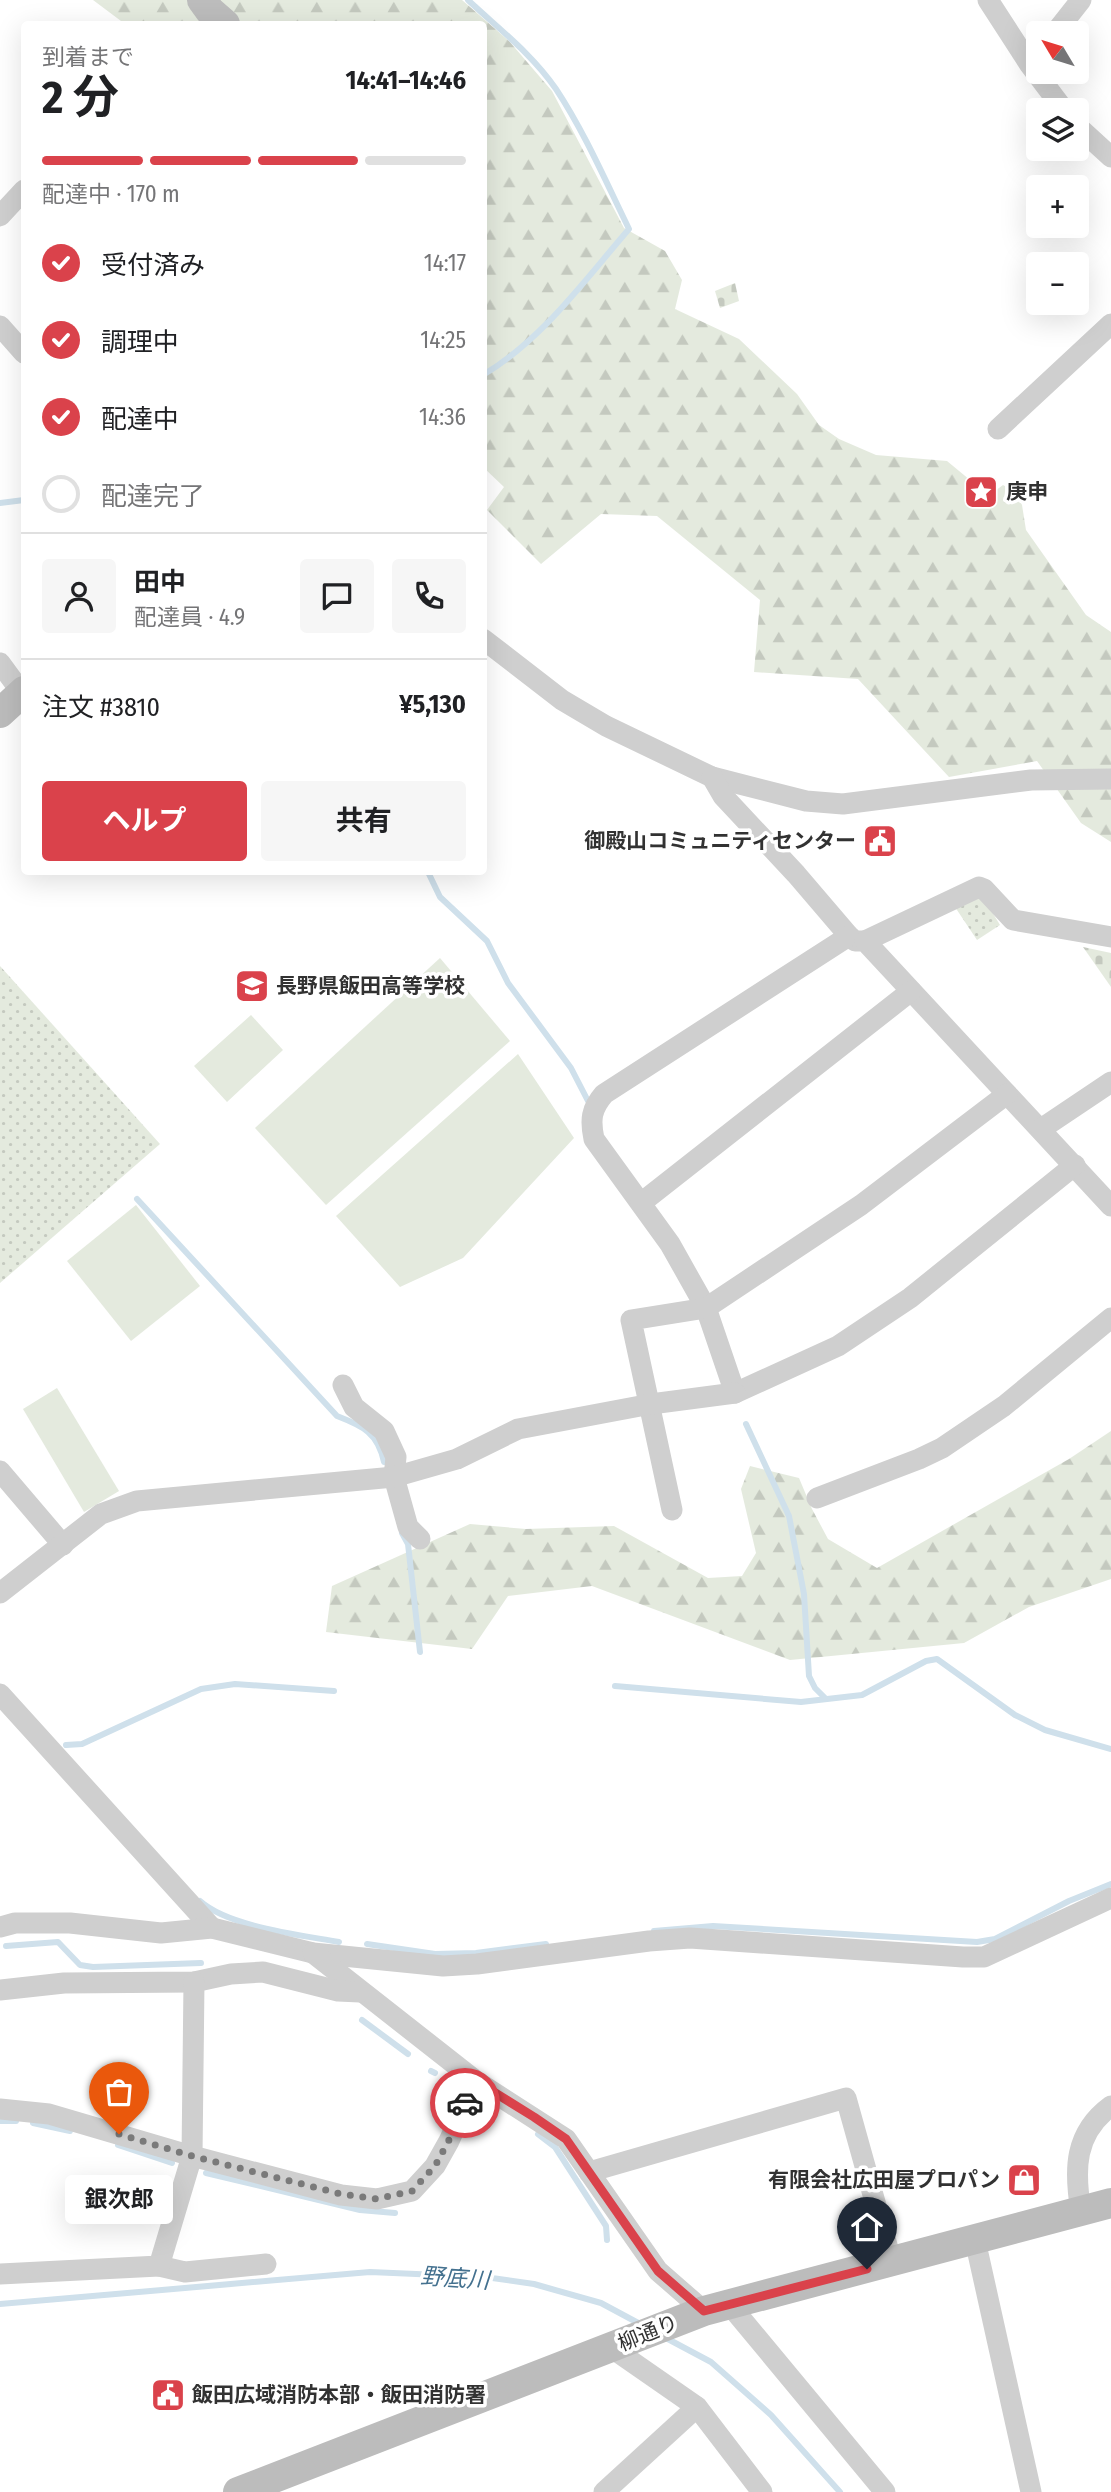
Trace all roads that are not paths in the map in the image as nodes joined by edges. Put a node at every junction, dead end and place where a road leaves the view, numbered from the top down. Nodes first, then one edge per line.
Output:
1 (202, 0) edge
2 (988, 0) edge
3 (1081, 0) edge
4 (222, 21) edge
5 (1064, 21) edge
6 (1026, 50) edge
7 (1089, 137) edge
8 (1111, 157) edge
9 (21, 193) edge
10 (0, 216) edge
11 (1111, 324) edge
12 (0, 326) edge
13 (21, 350) edge
14 (998, 429) dead end
15 (487, 642) edge
16 (0, 663) edge
17 (21, 689) edge
18 (21, 694) edge
19 (0, 713) edge
20 (712, 777) junction
21 (1111, 779) edge
22 (1111, 937) edge
23 (857, 939) junction
24 (911, 991) junction
25 (1111, 1082) edge
26 (1007, 1094) junction
27 (1041, 1129) junction
28 (1075, 1166) junction
29 (640, 1203) junction
30 (1111, 1206) edge
31 (706, 1308) junction
32 (1111, 1318) edge
33 (343, 1385) dead end
34 (734, 1393) junction
35 (651, 1404) junction
36 (0, 1471) edge
37 (394, 1477) junction
38 (817, 1498) dead end
39 (672, 1510) dead end
40 (420, 1539) dead end
41 (63, 1545) junction
42 (0, 1593) edge
43 (0, 1694) edge
44 (1111, 1898) edge
45 (0, 1927) edge
46 (212, 1928) junction
47 (313, 1953) junction
48 (194, 1982) junction
49 (0, 1990) edge
50 (359, 1992) junction
51 (476, 2081) junction
52 (1111, 2106) edge
53 (0, 2109) edge
54 (192, 2156) junction
55 (589, 2172) junction
56 (1111, 2203) edge
57 (1081, 2211) junction
58 (975, 2240) junction
59 (892, 2263) junction
60 (267, 2264) dead end
61 (159, 2266) junction
62 (0, 2274) edge
63 (708, 2310) junction
64 (621, 2345) junction
65 (696, 2407) junction
66 (238, 2492) edge
67 (604, 2492) edge
68 (762, 2492) edge
69 (885, 2492) edge
70 (1031, 2492) edge

1 - 4 street
2 - 6 street
3 - 5 street
7 - 8 street
9 - 10 street
11 - 14 street
12 - 13 street
15 - 20 street
16 - 17 street
18 - 19 street
20 - 21 street
20 - 23 street
22 - 23 street
23 - 24 street
23 - 29 street
24 - 26 street
24 - 29 street
25 - 27 street
26 - 27 street
26 - 31 street
27 - 28 street
28 - 30 street
28 - 34 street
29 - 31 street
31 - 34 street
31 - 35 street
32 - 38 street
33 - 37 street
34 - 35 street
35 - 37 street
35 - 39 street
36 - 41 street
37 - 40 street
37 - 41 street
41 - 42 street
43 - 46 street
44 - 47 street
45 - 46 street
46 - 47 street
47 - 50 street
48 - 49 street
48 - 50 street
48 - 54 street
50 - 51 street
51 - 54 street
51 - 55 street
52 - 57 street
53 - 54 street
54 - 61 street
55 - 59 street
55 - 63 street
56 - 57 street, 柳通り
57 - 58 street, 柳通り
58 - 59 street, 柳通り
58 - 70 street
59 - 63 street, 柳通り
60 - 61 street
61 - 62 street
63 - 64 street, 柳通り
63 - 69 street
64 - 65 street
64 - 66 street, 柳通り
65 - 67 street
65 - 68 street

